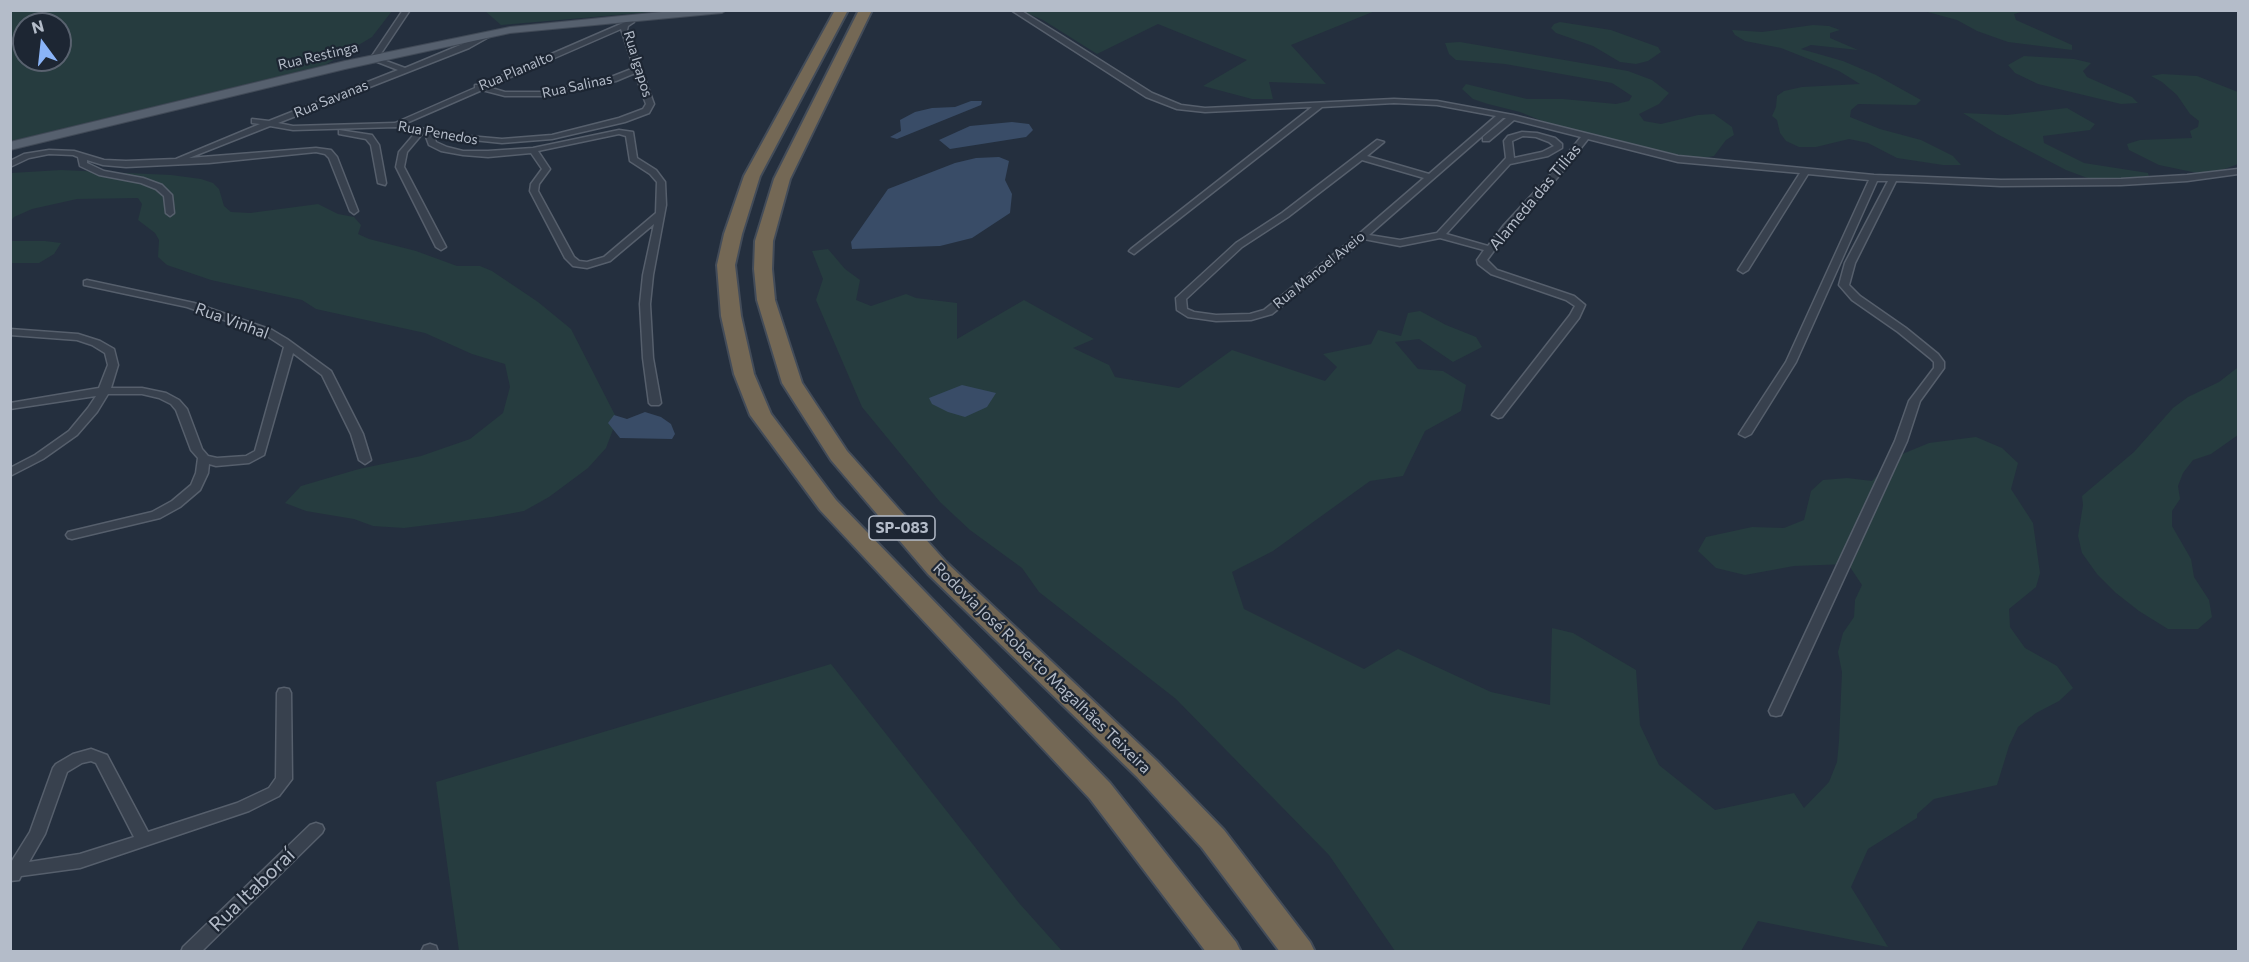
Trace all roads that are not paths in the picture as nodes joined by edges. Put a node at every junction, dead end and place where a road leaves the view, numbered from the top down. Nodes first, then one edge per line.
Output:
1 (407, 10) edge
2 (722, 10) edge
3 (842, 10) edge
4 (866, 10) edge
5 (1014, 10) edge
6 (637, 19) junction
7 (625, 24) junction
8 (491, 34) junction
9 (466, 38) junction
10 (591, 39) junction
11 (612, 39) dead end
12 (374, 59) junction
13 (394, 66) junction
14 (639, 69) junction
15 (405, 70) junction
16 (478, 87) junction
17 (650, 104) joint
18 (1321, 104) junction
19 (1502, 115) junction
20 (1513, 117) junction
21 (255, 121) junction
22 (267, 125) junction
23 (396, 125) junction
24 (324, 127) junction
25 (425, 131) junction
26 (58, 135) junction
27 (1586, 136) junction
28 (1380, 142) dead end
29 (10, 146) edge
30 (533, 150) junction
31 (56, 152) junction
32 (27, 156) junction
33 (82, 156) junction
34 (1361, 157) junction
35 (170, 162) junction
36 (1507, 162) junction
37 (148, 163) junction
38 (10, 165) edge
39 (2238, 172) edge
40 (1804, 173) junction
41 (1430, 177) junction
42 (1874, 178) junction
43 (1893, 179) junction
44 (382, 183) dead end
45 (354, 211) dead end
46 (170, 213) dead end
47 (659, 215) junction
48 (1440, 235) junction
49 (1367, 237) junction
50 (441, 247) dead end
51 (1490, 249) junction
52 (1134, 251) dead end
53 (1743, 270) dead end
54 (87, 283) dead end
55 (10, 332) edge
56 (289, 347) junction
57 (104, 391) junction
58 (655, 403) dead end
59 (10, 406) edge
60 (1498, 415) dead end
61 (1745, 434) dead end
62 (204, 458) junction
63 (365, 460) dead end
64 (10, 473) edge
65 (72, 535) dead end
66 (284, 693) dead end
67 (1776, 711) dead end
68 (316, 829) dead end
69 (144, 840) junction
70 (13, 873) edge
71 (189, 951) edge
72 (1225, 951) edge
73 (1299, 951) edge

1 - 12 street
2 - 6 main road, Rua Restinga
3 - 72 highway, SP-083
4 - 73 highway, Rodovia José Roberto Magalhães Teixeira / SP-083
5 - 18 street
6 - 7 street, Rua Planalto
6 - 8 main road, Rua Restinga
7 - 10 street, Rua Planalto
7 - 14 street, Rua Igapos
8 - 9 main road, Rua Restinga
8 - 15 street, Rua Savanas
9 - 12 main road, Rua Restinga
9 - 13 street, Rua Savanas
10 - 11 street
10 - 16 street, Rua Planalto
12 - 13 street
12 - 26 main road, Rua Restinga
13 - 15 street
13 - 21 street, Rua Savanas
14 - 16 street, Rua Salinas
14 - 17 street, Rua Igapos
15 - 22 street, Rua Savanas
16 - 23 street, Rua Planalto
17 - 25 street, Rua Penedos
18 - 19 street
18 - 52 street
19 - 20 street
19 - 41 street, Rua Manoel Aveio
20 - 27 street
20 - 49 street
21 - 22 street, Rua Penedos
21 - 37 street, Rua Savanas
22 - 24 street, Rua Penedos
22 - 35 street, Rua Savanas
23 - 24 street, Rua Penedos
23 - 25 street, Rua Penedos
24 - 44 street
25 - 30 street
25 - 50 street
26 - 29 main road, Rua Restinga
26 - 31 street
27 - 40 street
27 - 51 street, Alameda das Tilias
28 - 34 street, Rua Manoel Aveio
29 - 32 street
30 - 47 street
30 - 47 street
31 - 32 street
31 - 33 street
32 - 38 street
33 - 37 street
33 - 46 street
34 - 41 street
34 - 49 street, Rua Manoel Aveio
35 - 37 street
35 - 45 street
36 - 36 street
36 - 48 street
39 - 43 street
40 - 42 street
40 - 53 street
41 - 49 street, Rua Manoel Aveio
42 - 43 street
42 - 61 street
43 - 67 street
47 - 58 street
48 - 49 street
48 - 51 street
51 - 60 street, Alameda das Tilias
54 - 56 street, Rua Vinhal
55 - 57 street
56 - 62 street, Rua Vinhal
56 - 63 street
57 - 59 street
57 - 62 street
57 - 64 street
62 - 65 street
66 - 69 street
68 - 71 street, Rua Itaboraí
69 - 70 street
69 - 70 street

